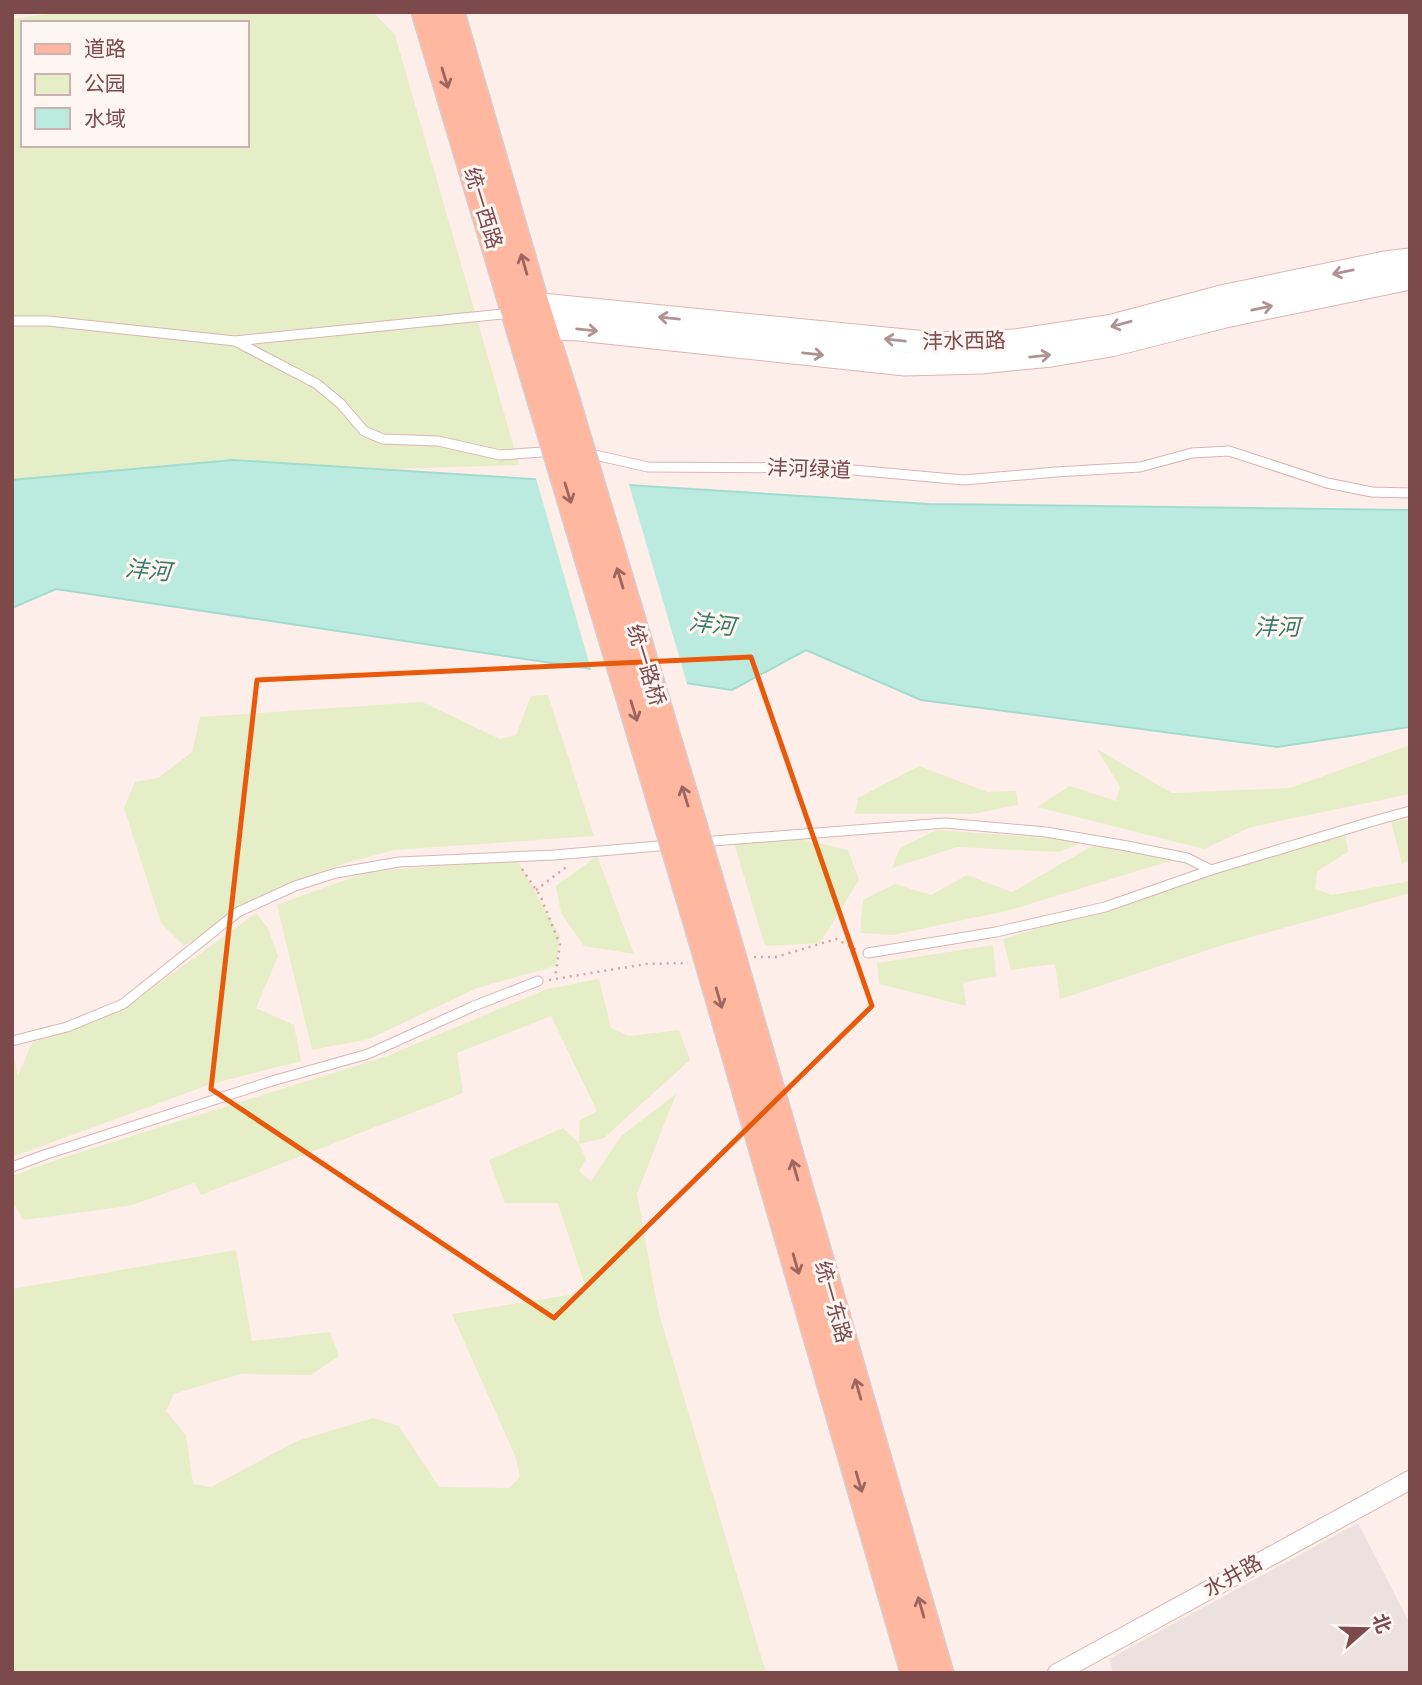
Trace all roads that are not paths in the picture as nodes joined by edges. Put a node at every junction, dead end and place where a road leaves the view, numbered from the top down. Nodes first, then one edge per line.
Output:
1 (425, 12) edge
2 (451, 12) edge
3 (1410, 260) edge
4 (1410, 278) edge
5 (525, 315) junction
6 (12, 321) edge
7 (235, 341) junction
8 (554, 402) joint
9 (1410, 493) edge
10 (1410, 811) edge
11 (691, 843) dead end
12 (678, 844) dead end
13 (1211, 870) junction
14 (713, 932) joint
15 (868, 953) road end
16 (721, 960) junction
17 (538, 981) road end
18 (12, 1041) edge
19 (12, 1167) edge
20 (1410, 1480) edge
21 (914, 1673) edge
22 (940, 1673) edge
23 (1057, 1673) edge

1 -> 5 main road, 统一西路
5 -> 2 main road, 统一西路
3 -> 5 street, 沣水西路
5 -> 4 street, 沣水西路
5 - 7 lane
5 - 8 main road, 统一西路
6 - 7 lane
7 - 9 lane, 沣河绿道
8 - 14 main road, 统一路桥, bridge
10 - 13 lane
11 - 13 lane
12 - 18 lane
13 - 15 lane
14 - 16 main road, 统一东路
16 -> 21 main road, 统一东路
22 -> 16 main road, 统一东路
17 - 19 lane
20 - 23 street, 水井路

